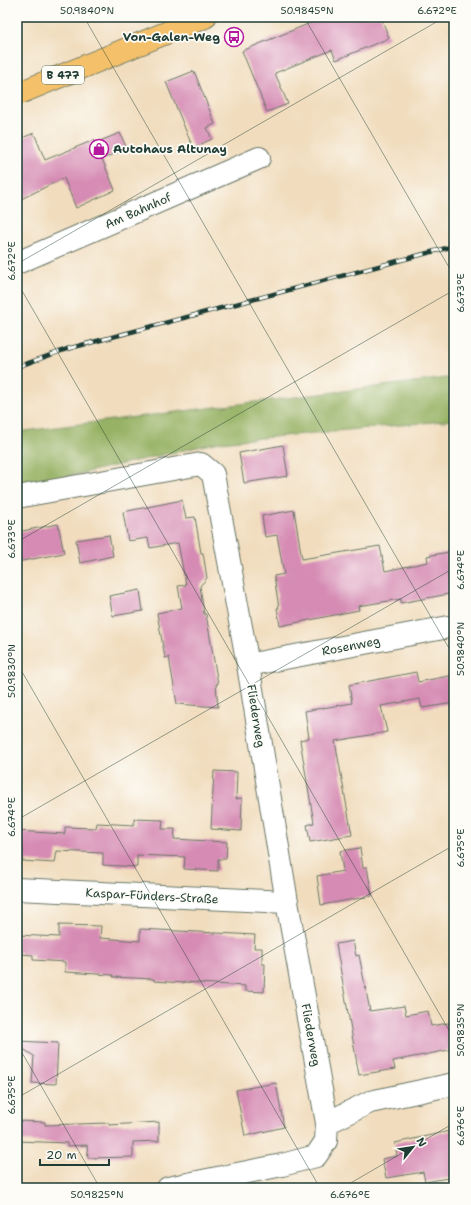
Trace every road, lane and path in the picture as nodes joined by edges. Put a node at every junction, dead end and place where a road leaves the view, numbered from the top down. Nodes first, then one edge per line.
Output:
1 (198, 18) edge
2 (17, 94) edge
3 (259, 158) dead end
4 (17, 263) edge
5 (17, 497) edge
6 (454, 626) edge
7 (248, 665) junction
8 (17, 889) edge
9 (287, 902) junction
10 (454, 1084) edge
11 (327, 1123) junction
12 (168, 1188) edge

1 - 2 main road, B 477
3 - 4 street, Am Bahnhof
5 - 7 street, Fliederweg
6 - 7 street, Rosenweg
7 - 9 street, Fliederweg
8 - 9 street, Kaspar-Fünders-Straße
9 - 11 street, Fliederweg
10 - 11 street
11 - 12 street, Fliederweg

